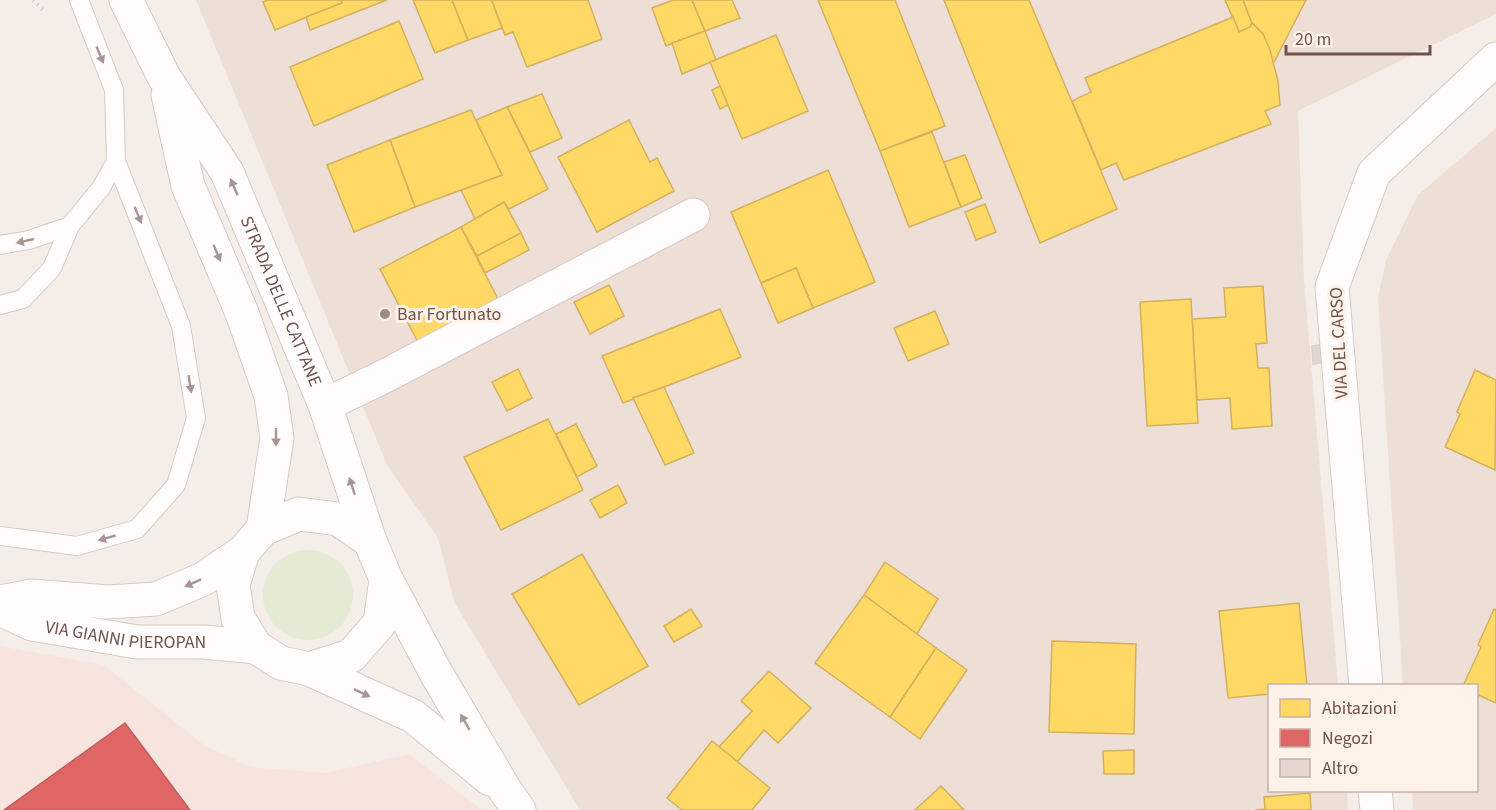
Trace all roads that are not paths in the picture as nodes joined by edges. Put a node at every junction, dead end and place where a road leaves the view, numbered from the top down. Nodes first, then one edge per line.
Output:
1 (79, 0) edge
2 (126, 0) edge
3 (1496, 59) edge
4 (164, 77) junction
5 (116, 161) junction
6 (693, 214) dead end
7 (70, 226) junction
8 (0, 245) edge
9 (0, 305) edge
10 (326, 405) junction
11 (0, 536) edge
12 (253, 541) junction
13 (370, 541) junction
14 (386, 579) junction
15 (0, 602) edge
16 (0, 609) edge
17 (256, 647) junction
18 (309, 669) junction
19 (1366, 684) edge
20 (1375, 792) edge
21 (512, 800) edge
22 (1377, 810) edge

1 -> 5 lane
2 - 4 street, STRADA DELLE CATTANE
3 - 19 street, VIA DEL CARSO
10 -> 4 street, STRADA DELLE CATTANE
4 -> 12 street, STRADA DELLE CATTANE
5 - 7 lane
5 -> 11 lane
6 - 10 street
7 -> 8 lane
7 - 9 lane
13 -> 10 street, STRADA DELLE CATTANE
12 - 13 street
12 -> 15 street, VIA GIANNI PIEROPAN
12 - 17 street
13 - 14 street
14 - 18 street
21 -> 14 street
16 - 17 street, VIA GIANNI PIEROPAN
17 - 18 street
18 -> 21 street
20 - 22 street

